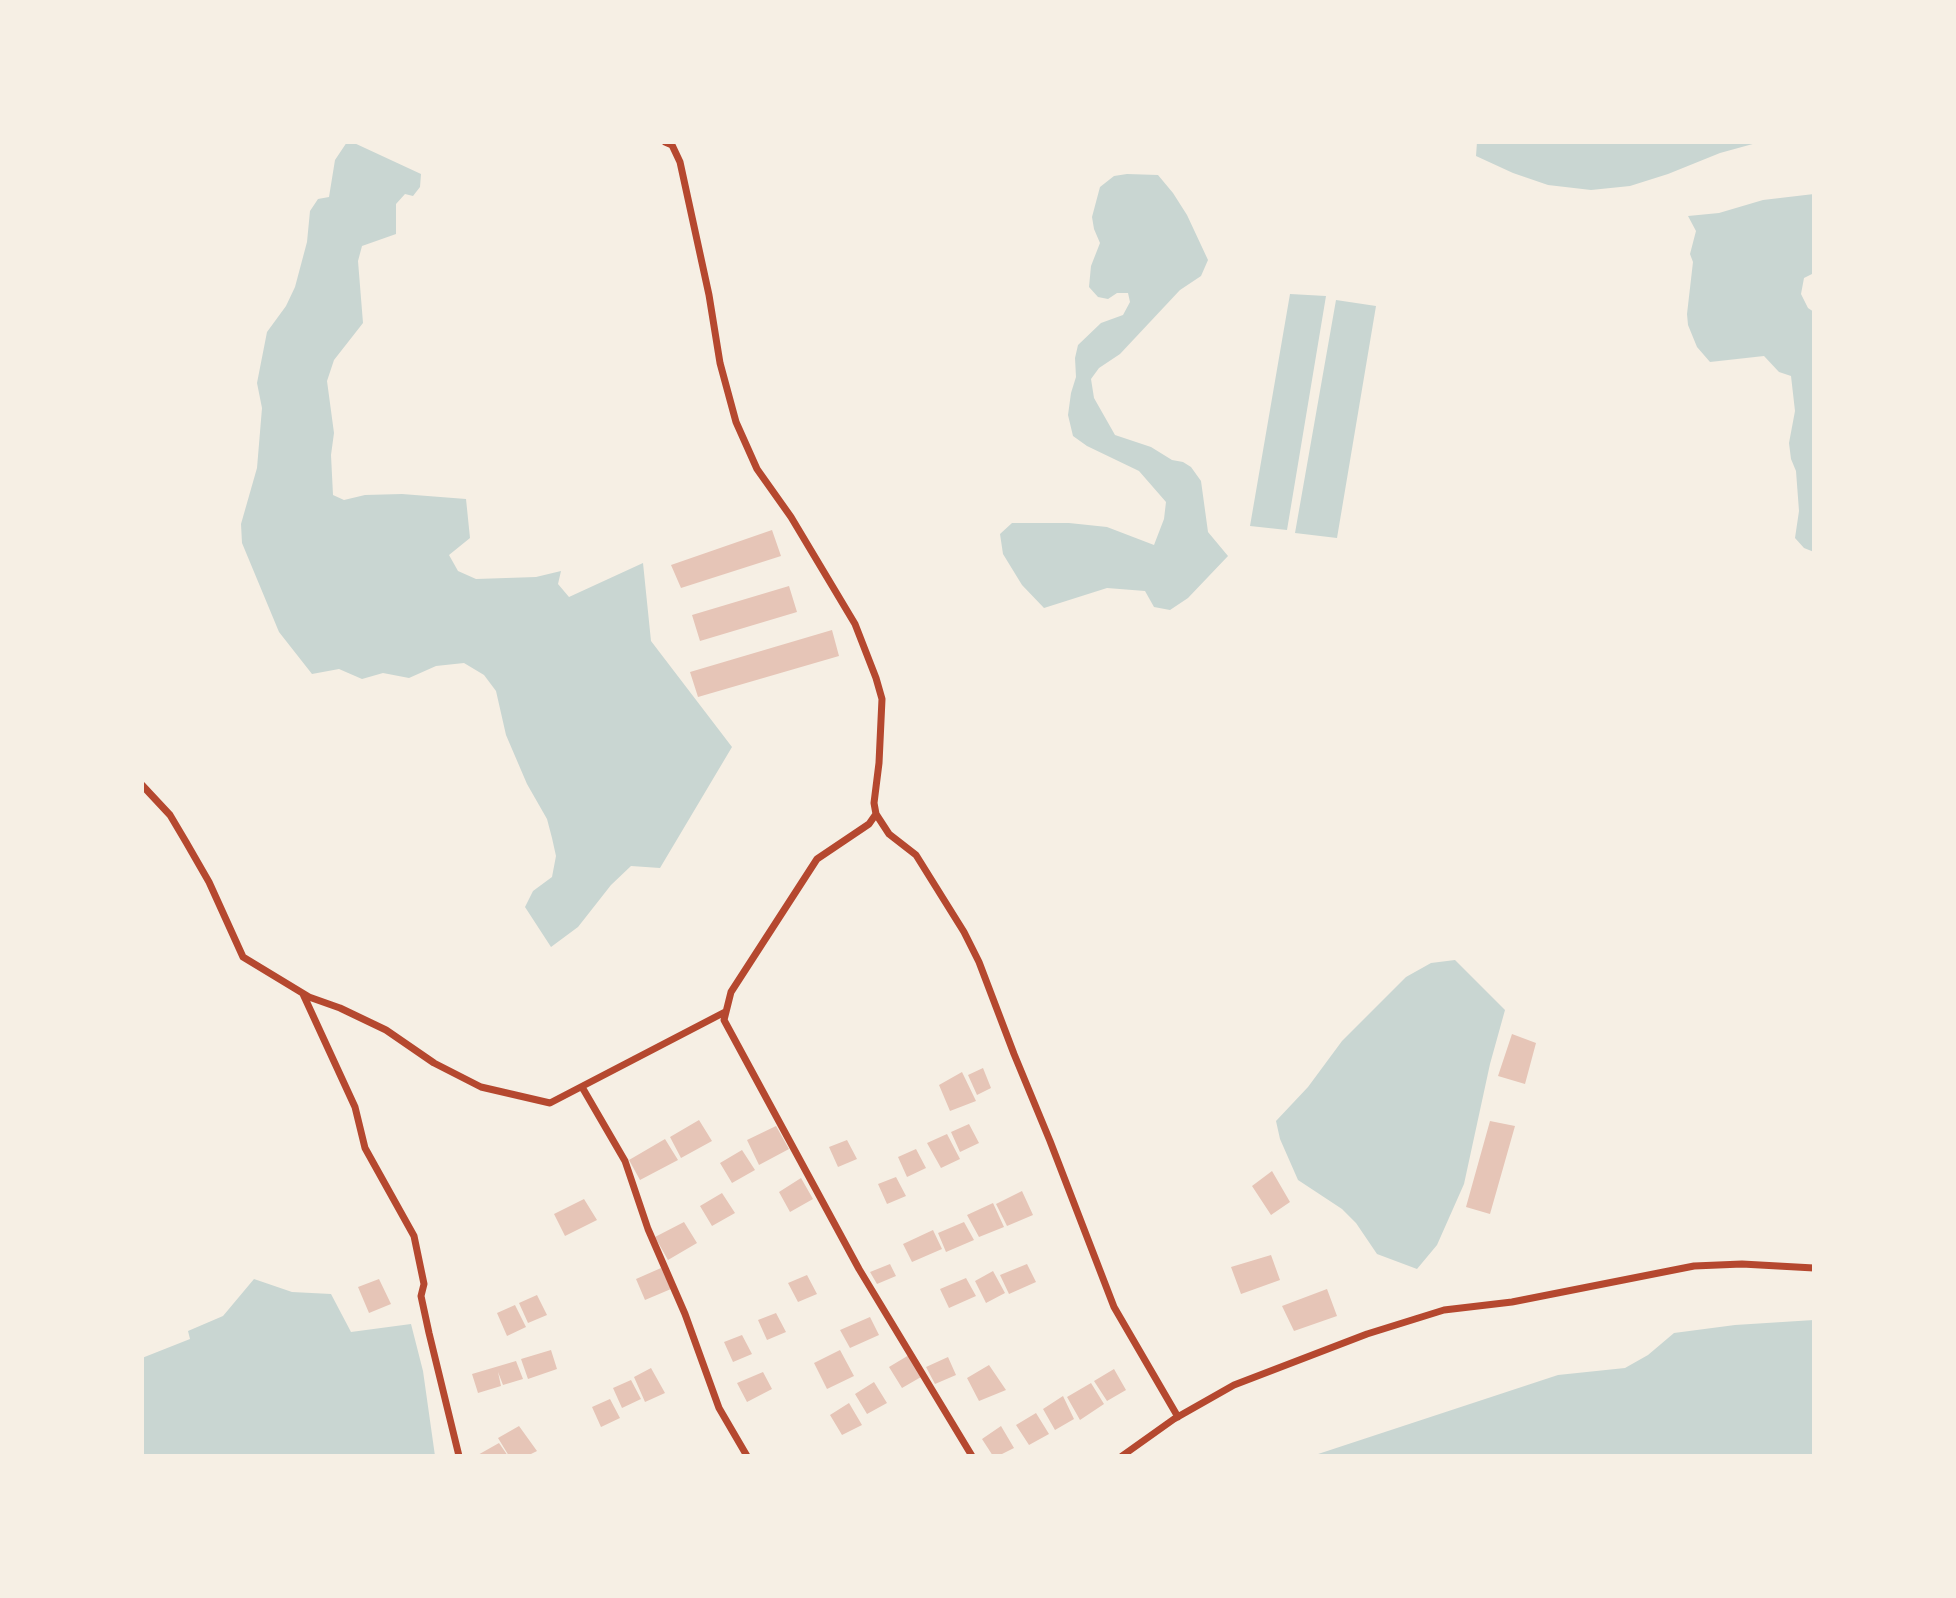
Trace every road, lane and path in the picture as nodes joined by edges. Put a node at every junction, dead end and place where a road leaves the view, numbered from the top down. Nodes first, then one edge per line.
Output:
1 (665, 142) edge
2 (142, 785) edge
3 (876, 814) junction
4 (303, 993) junction
5 (725, 1012) junction
6 (582, 1087) junction
7 (1814, 1268) edge
8 (1178, 1416) junction
9 (459, 1456) edge
10 (747, 1456) edge
11 (972, 1456) edge
12 (1122, 1456) edge

1 - 3 street
2 - 4 street
3 - 5 street
3 - 8 street
4 - 6 street
4 - 9 street
5 - 6 street
5 - 11 street
6 - 10 street
7 - 8 street
8 - 12 street

